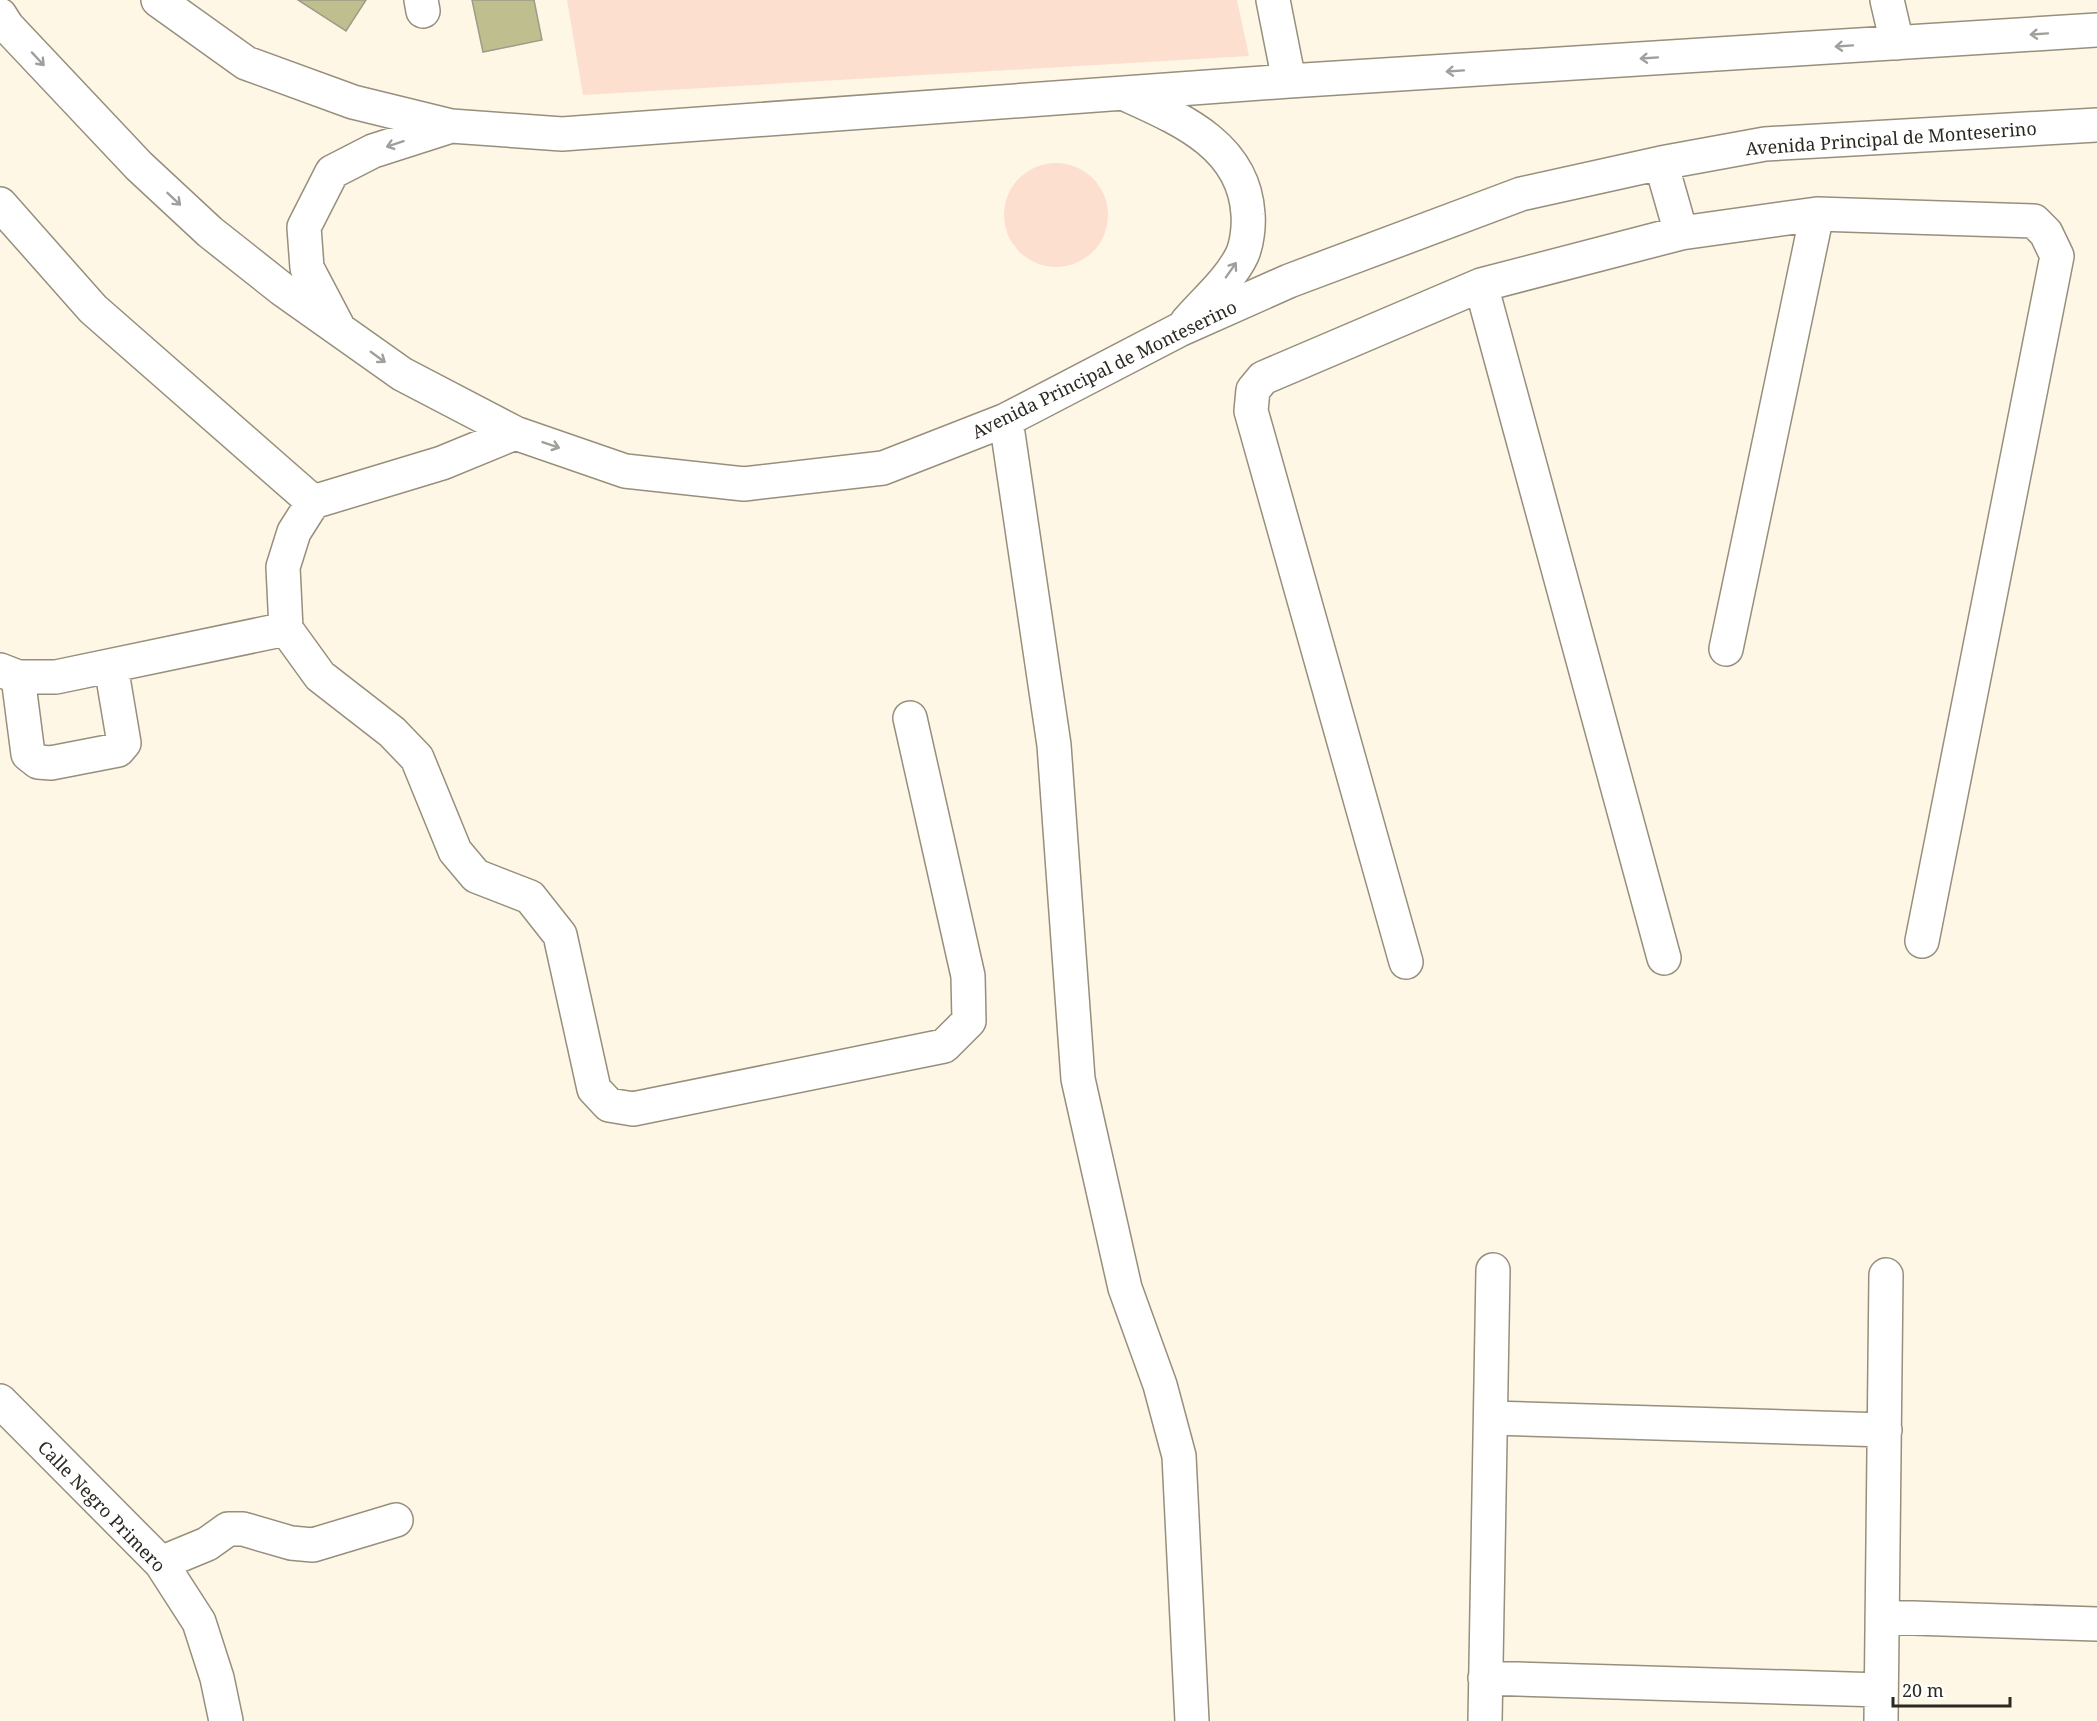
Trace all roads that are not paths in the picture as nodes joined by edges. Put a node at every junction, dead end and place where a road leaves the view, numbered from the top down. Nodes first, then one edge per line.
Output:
1 (158, 0) edge
2 (1274, 0) edge
3 (1887, 0) edge
4 (2, 24) edge
5 (2097, 30) edge
6 (1897, 43) junction
7 (1289, 81) junction
8 (1124, 93) junction
9 (2097, 125) edge
10 (451, 126) junction
11 (1661, 163) junction
12 (0, 204) edge
13 (1817, 214) junction
14 (1680, 233) junction
15 (1481, 285) junction
16 (340, 330) junction
17 (1179, 330) junction
18 (1006, 420) junction
19 (515, 433) junction
20 (313, 502) junction
21 (286, 629) junction
22 (1726, 649) dead end
23 (111, 666) junction
24 (9, 674) edge
25 (910, 718) dead end
26 (1922, 941) dead end
27 (1664, 958) dead end
28 (1406, 962) dead end
29 (1493, 1270) dead end
30 (1886, 1275) dead end
31 (0, 1401) edge
32 (1491, 1418) junction
33 (1885, 1430) junction
34 (396, 1521) dead end
35 (162, 1563) junction
36 (1882, 1617) junction
37 (2097, 1624) edge
38 (1485, 1678) junction
39 (1881, 1705) edge
40 (226, 1721) edge
41 (1192, 1721) edge
42 (1485, 1721) edge

1 - 10 street
2 - 7 street
3 - 6 street
4 -> 16 street, Avenida Principal de Monteserino
5 -> 6 street
6 -> 7 street
7 - 8 street
8 - 10 street
17 -> 8 street
9 - 11 street, Avenida Principal de Monteserino
10 -> 16 street
11 - 14 street
11 - 17 street, Avenida Principal de Monteserino
12 - 20 street
13 - 14 street
13 - 22 street
13 - 26 street
14 - 15 street
15 - 27 street
15 - 28 street
16 -> 19 street, Avenida Principal de Monteserino
17 - 18 street, Avenida Principal de Monteserino
19 -> 18 street, Avenida Principal de Monteserino
18 - 41 street
19 - 20 street
20 - 21 street
21 - 23 street
21 - 25 street
23 - 24 street
23 - 24 street
29 - 32 street
30 - 33 street
31 - 35 street, Calle Negro Primero
32 - 33 street
32 - 38 street
33 - 36 street
34 - 35 street
35 - 40 street, Calle Negro Primero
36 - 37 street
36 - 39 street
38 - 39 street
38 - 42 street

